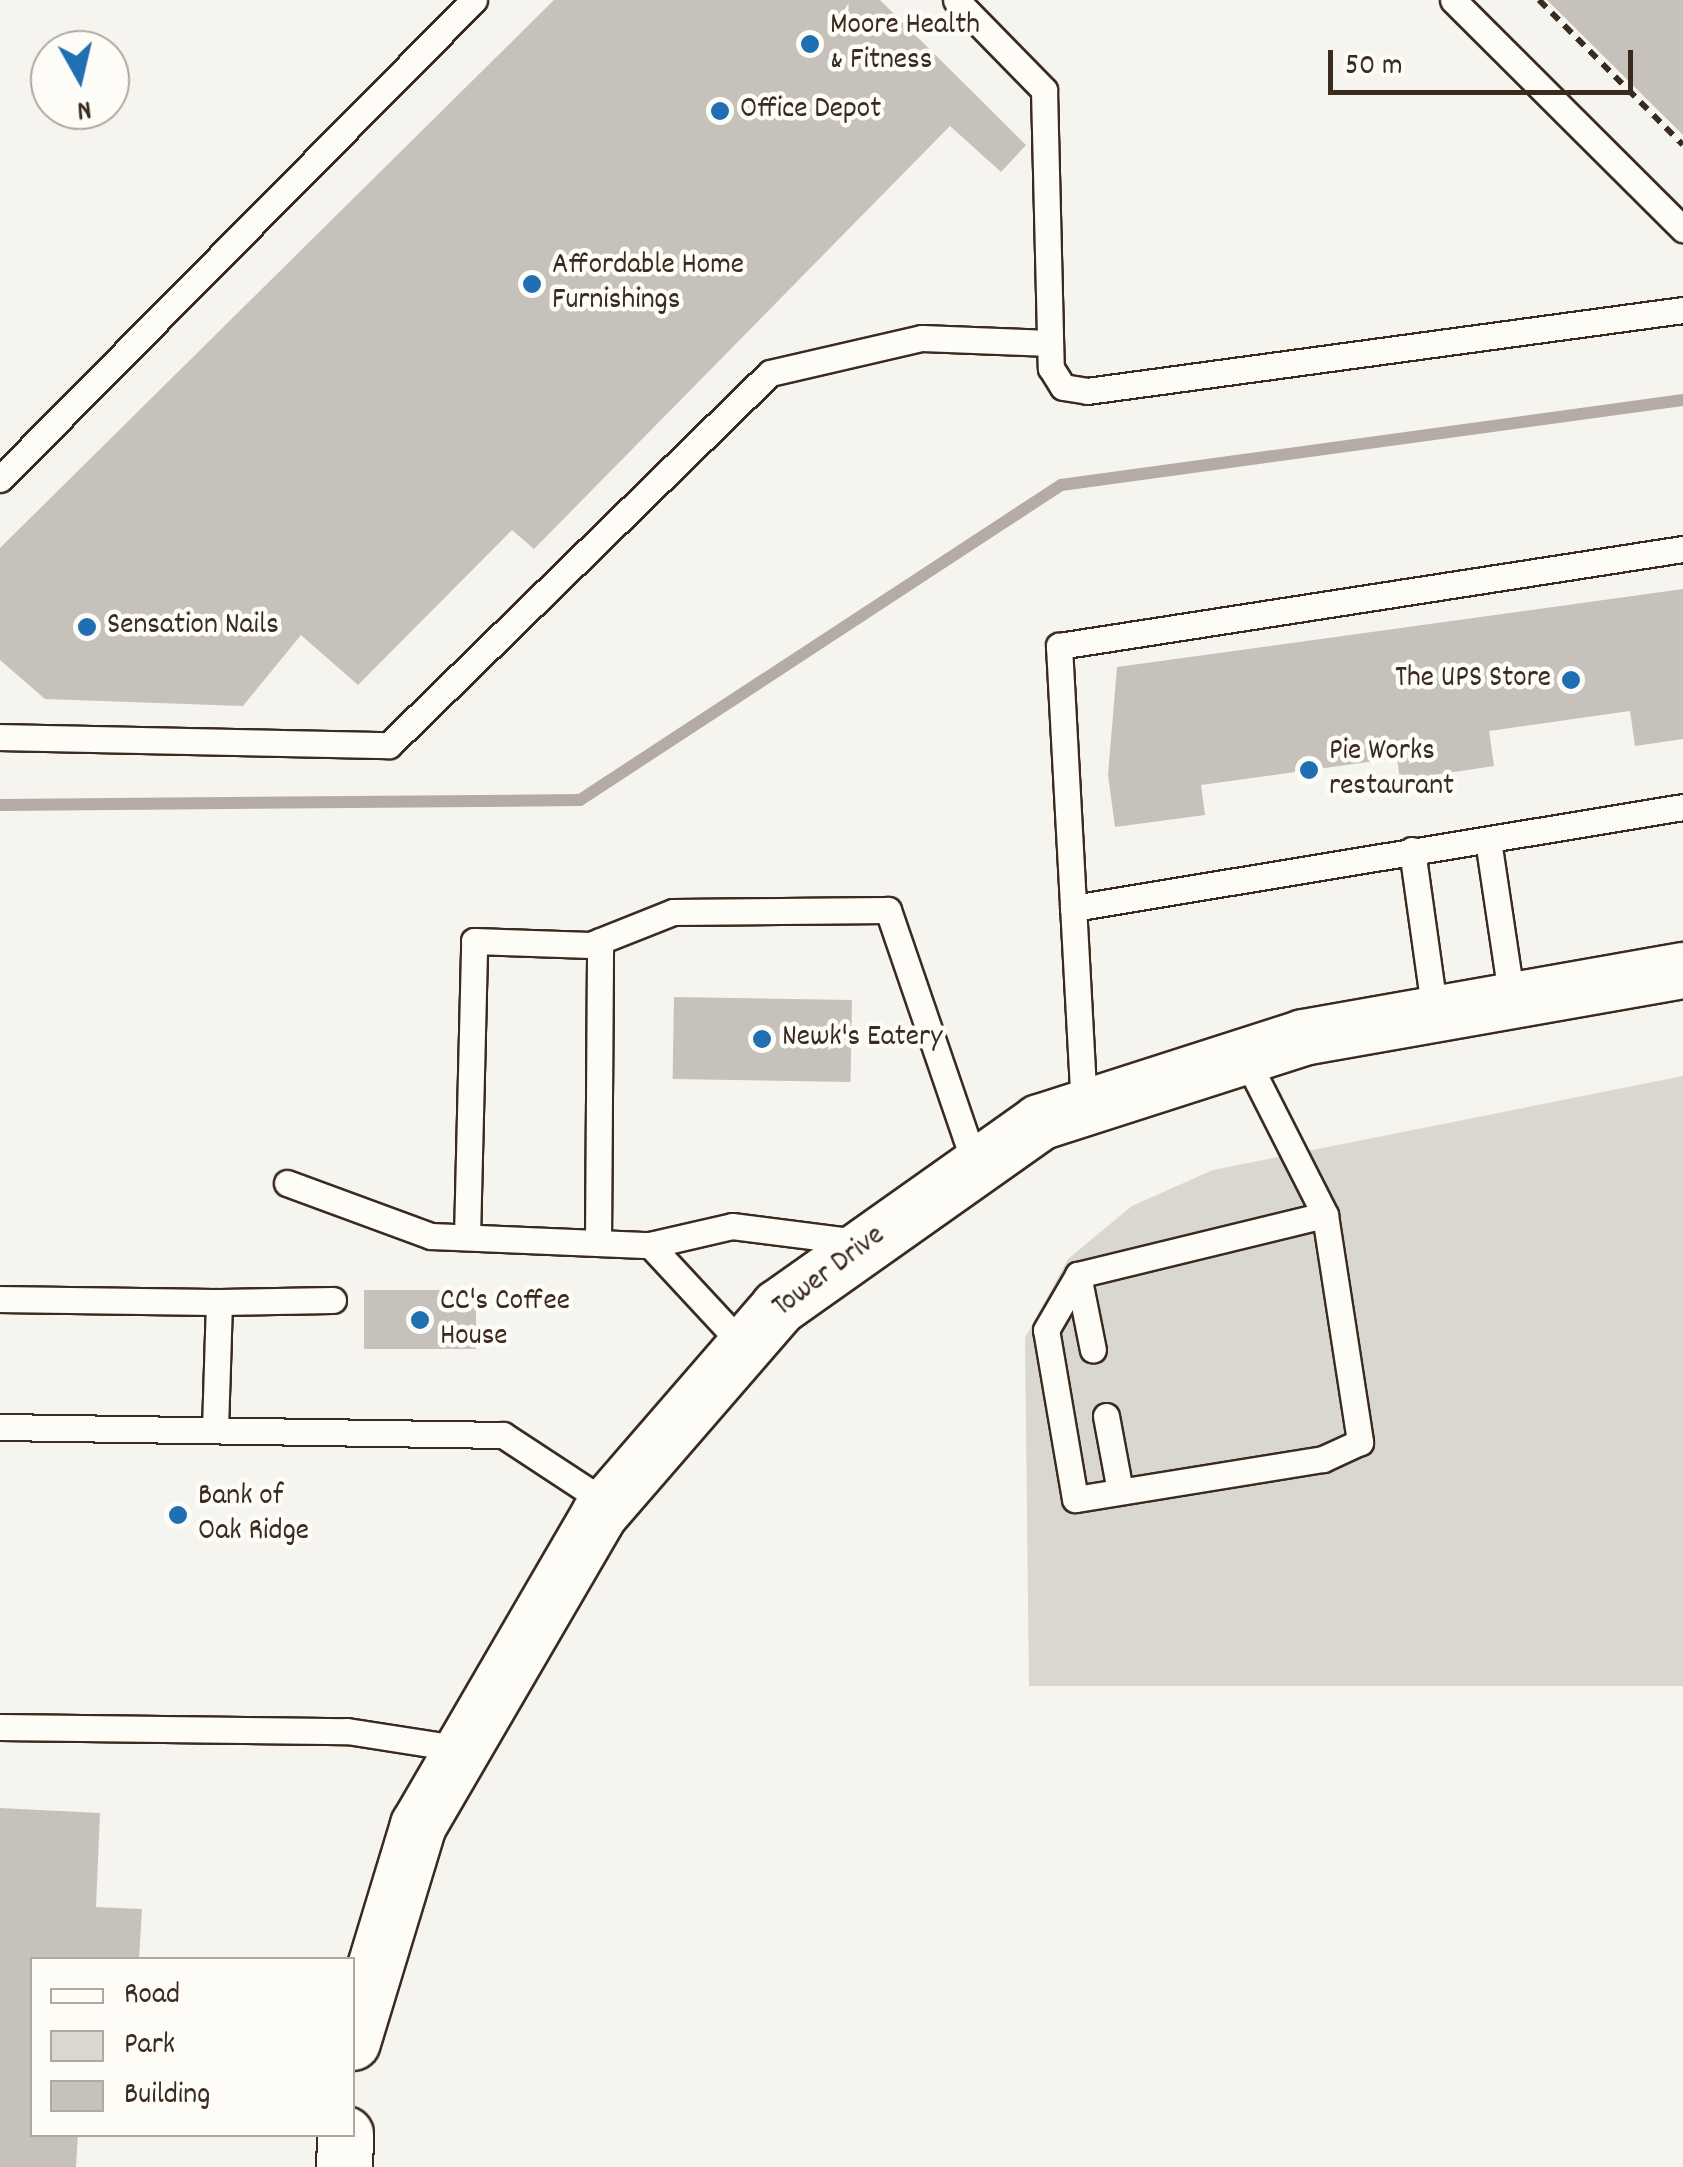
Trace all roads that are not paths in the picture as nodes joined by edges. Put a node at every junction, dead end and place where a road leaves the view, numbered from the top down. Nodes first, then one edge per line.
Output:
1 (474, 0) edge
2 (956, 0) edge
3 (1454, 0) edge
4 (1683, 229) edge
5 (1683, 310) edge
6 (1050, 343) junction
7 (0, 479) edge
8 (1683, 549) edge
9 (0, 738) edge
10 (1683, 807) edge
11 (1488, 840) junction
12 (1412, 850) junction
13 (1072, 908) junction
14 (600, 941) junction
15 (1683, 970) edge
16 (1512, 1000) junction
17 (1435, 1014) junction
18 (1245, 1057) junction
19 (1084, 1108) junction
20 (976, 1166) junction
21 (286, 1184) dead end
22 (1325, 1215) junction
23 (467, 1237) junction
24 (598, 1243) junction
25 (868, 1243) junction
26 (650, 1245) junction
27 (1078, 1274) junction
28 (0, 1299) edge
29 (333, 1300) dead end
30 (218, 1302) junction
31 (744, 1346) junction
32 (1093, 1350) dead end
33 (1106, 1416) dead end
34 (0, 1427) edge
35 (214, 1430) junction
36 (1120, 1491) junction
37 (608, 1504) junction
38 (0, 1727) edge
39 (462, 1749) junction
40 (355, 2032) edge
41 (345, 2137) edge
42 (344, 2167) edge

1 - 7 lane
2 - 6 lane
3 - 4 lane
5 - 6 lane
6 - 9 lane
8 - 13 lane
10 - 11 lane
11 - 12 lane
11 - 16 lane
12 - 13 lane
12 - 17 lane
13 - 19 lane
14 - 20 lane
14 - 23 lane
14 - 24 lane
15 - 16 street, Tower Drive
16 - 17 street, Tower Drive
17 - 18 street, Tower Drive
18 - 19 street, Tower Drive
18 - 22 lane
19 - 20 street, Tower Drive
20 - 25 street, Tower Drive
21 - 23 lane
22 - 27 lane
22 - 36 lane
23 - 24 lane
24 - 26 lane
25 - 26 lane
25 - 31 street, Tower Drive
26 - 31 lane
27 - 32 lane
27 - 36 lane
28 - 30 lane
29 - 30 lane
30 - 35 lane
31 - 37 street, Tower Drive
33 - 36 lane
34 - 35 lane
35 - 37 lane
37 - 39 street, Tower Drive
38 - 39 lane
39 - 40 street, Tower Drive
41 - 42 street

